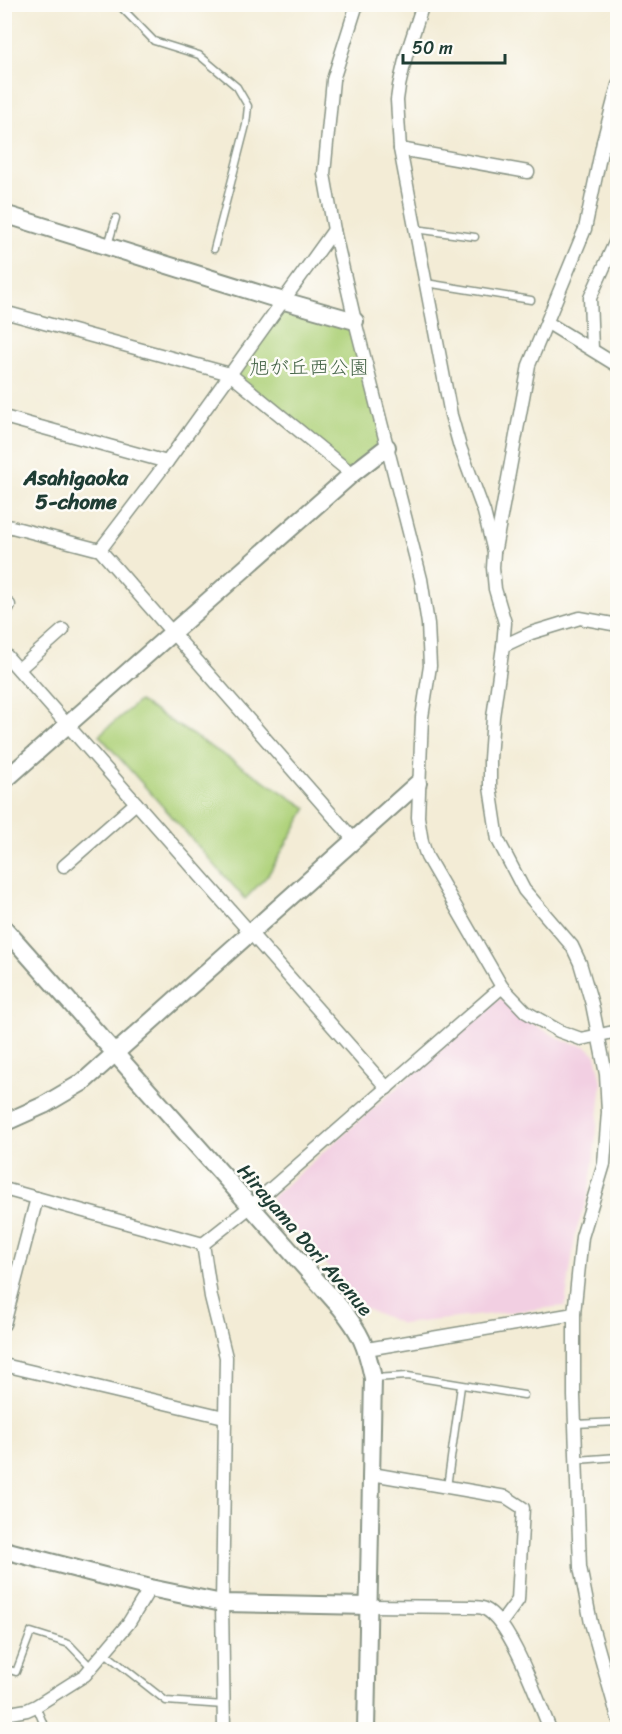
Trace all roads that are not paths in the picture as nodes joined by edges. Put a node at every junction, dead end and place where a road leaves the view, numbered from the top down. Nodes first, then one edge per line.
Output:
1 (118, 4) edge
2 (357, 4) edge
3 (423, 4) edge
4 (618, 85) edge
5 (603, 142) junction
6 (618, 148) edge
7 (400, 149) junction
8 (528, 172) dead end
9 (4, 214) edge
10 (117, 218) dead end
11 (415, 229) junction
12 (334, 230) junction
13 (618, 236) edge
14 (476, 237) dead end
15 (108, 246) junction
16 (214, 249) dead end
17 (425, 283) junction
18 (531, 300) dead end
19 (284, 301) junction
20 (4, 312) edge
21 (355, 321) junction
22 (548, 323) junction
23 (592, 349) junction
24 (618, 366) edge
25 (230, 374) junction
26 (4, 417) edge
27 (387, 447) junction
28 (167, 462) junction
29 (352, 474) junction
30 (4, 525) edge
31 (100, 550) junction
32 (494, 552) junction
33 (618, 626) edge
34 (63, 630) dead end
35 (173, 632) junction
36 (503, 646) junction
37 (4, 653) edge
38 (19, 669) junction
39 (68, 726) junction
40 (4, 781) edge
41 (418, 783) junction
42 (136, 802) junction
43 (354, 840) junction
44 (64, 866) dead end
45 (4, 927) edge
46 (250, 933) junction
47 (502, 987) junction
48 (618, 1031) edge
49 (598, 1036) junction
50 (115, 1053) junction
51 (387, 1088) junction
52 (4, 1123) edge
53 (4, 1189) edge
54 (37, 1198) junction
55 (250, 1207) junction
56 (203, 1244) junction
57 (574, 1314) junction
58 (4, 1324) edge
59 (367, 1349) junction
60 (4, 1365) edge
61 (373, 1378) junction
62 (461, 1386) junction
63 (524, 1395) dead end
64 (224, 1417) junction
65 (618, 1422) edge
66 (576, 1424) junction
67 (618, 1457) edge
68 (577, 1460) junction
69 (372, 1474) junction
70 (447, 1487) junction
71 (4, 1551) edge
72 (150, 1588) junction
73 (222, 1603) junction
74 (369, 1606) junction
75 (501, 1623) junction
76 (105, 1653) junction
77 (4, 1668) edge
78 (92, 1668) junction
79 (224, 1705) junction
80 (36, 1706) junction
81 (4, 1714) edge
82 (618, 1718) edge
83 (548, 1729) edge
84 (46, 1730) edge
85 (224, 1730) edge
86 (366, 1730) edge

1 - 16 lane
2 - 12 street
3 - 7 street
4 - 5 street
5 - 6 street
5 - 22 street
7 - 8 street
7 - 11 street
9 - 15 street
10 - 15 lane
11 - 14 lane
11 - 17 street
12 - 19 street
12 - 21 street
13 - 23 street
15 - 19 street
17 - 18 lane
17 - 32 street
19 - 21 street
19 - 25 street
20 - 25 street
21 - 27 street
22 - 23 street
22 - 32 street
23 - 24 street
25 - 28 street
25 - 29 street
26 - 28 street
27 - 29 street
27 - 41 street
28 - 31 street
29 - 35 street
30 - 31 street
31 - 35 street
32 - 36 street
33 - 36 street
34 - 38 street
35 - 39 street
35 - 43 street
36 - 49 street
37 - 38 street
38 - 39 street
39 - 40 street
39 - 42 street
41 - 43 street
41 - 47 street
42 - 44 street
42 - 46 street
43 - 46 street
45 - 50 street, Hirayama Dori Avenue
46 - 50 street
46 - 51 street
47 - 49 street
47 - 51 street
48 - 49 street
49 - 57 street
50 - 52 street
50 - 55 street, Hirayama Dori Avenue
51 - 55 street
53 - 54 street
54 - 56 street
54 - 58 street
55 - 56 street
55 - 59 street, Hirayama Dori Avenue
56 - 64 street
57 - 59 street
57 - 66 street
59 - 61 street, Hirayama Dori Avenue
60 - 64 street
61 - 62 lane
61 - 69 street, Hirayama Dori Avenue
62 - 63 lane
62 - 70 lane
64 - 73 street
65 - 66 lane
66 - 68 street
67 - 68 lane
68 - 82 street
69 - 70 street
69 - 74 street, Hirayama Dori Avenue
70 - 75 street
71 - 72 street
72 - 73 street
72 - 76 street
73 - 74 street
73 - 79 street
74 - 75 street
74 - 86 street, Hirayama Dori Avenue
75 - 83 street
76 - 78 street
76 - 79 lane
77 - 78 lane
78 - 80 street
79 - 85 street
80 - 81 street
80 - 84 lane

